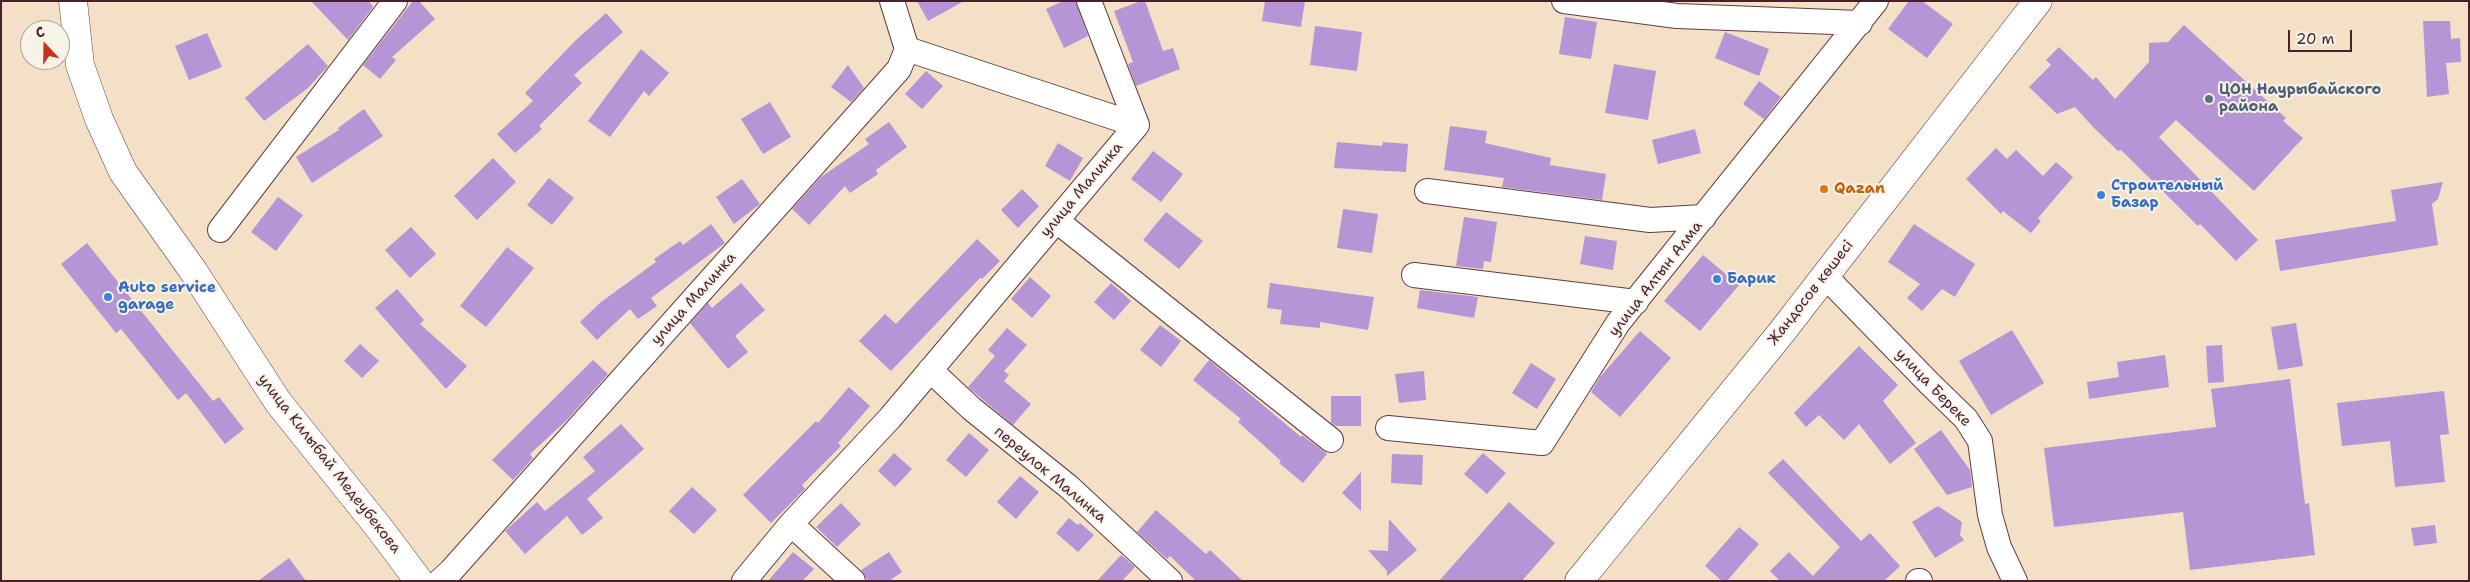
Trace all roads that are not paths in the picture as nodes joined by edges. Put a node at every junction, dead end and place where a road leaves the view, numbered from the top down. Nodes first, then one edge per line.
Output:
1 (73, 1) edge
2 (395, 1) edge
3 (892, 1) edge
4 (1089, 1) edge
5 (1564, 1) edge
6 (1876, 1) edge
7 (2038, 1) edge
8 (1860, 23) junction
9 (907, 49) junction
10 (1137, 124) junction
11 (1427, 191) dead end
12 (1704, 218) junction
13 (1057, 221) junction
14 (220, 230) dead end
15 (1414, 275) dead end
16 (1825, 276) junction
17 (1636, 302) junction
18 (930, 370) junction
19 (1388, 428) dead end
20 (1331, 440) dead end
21 (792, 524) junction
22 (419, 581) edge
23 (440, 581) edge
24 (744, 581) edge
25 (853, 581) edge
26 (1170, 581) edge
27 (1579, 581) edge
28 (2015, 581) edge

1 - 22 main road, улица Килыбай Медеубекова
2 - 14 street
3 - 9 street
4 - 10 street
5 - 8 street
6 - 8 street, улица Алтын Алма
7 - 16 main road, Жандосов көшесі
8 - 12 street, улица Алтын Алма
9 - 10 street
9 - 23 street, улица Малинка
10 - 13 street, улица Малинка
11 - 12 street
12 - 17 street, улица Алтын Алма
13 - 18 street, улица Малинка
13 - 20 street
15 - 17 street
16 - 27 main road, Жандосов көшесі
16 - 28 street, улица Береке
17 - 19 street, улица Алтын Алма
18 - 21 street, улица Малинка
18 - 26 street, переулок Малинка
21 - 24 street, улица Малинка
21 - 25 street

